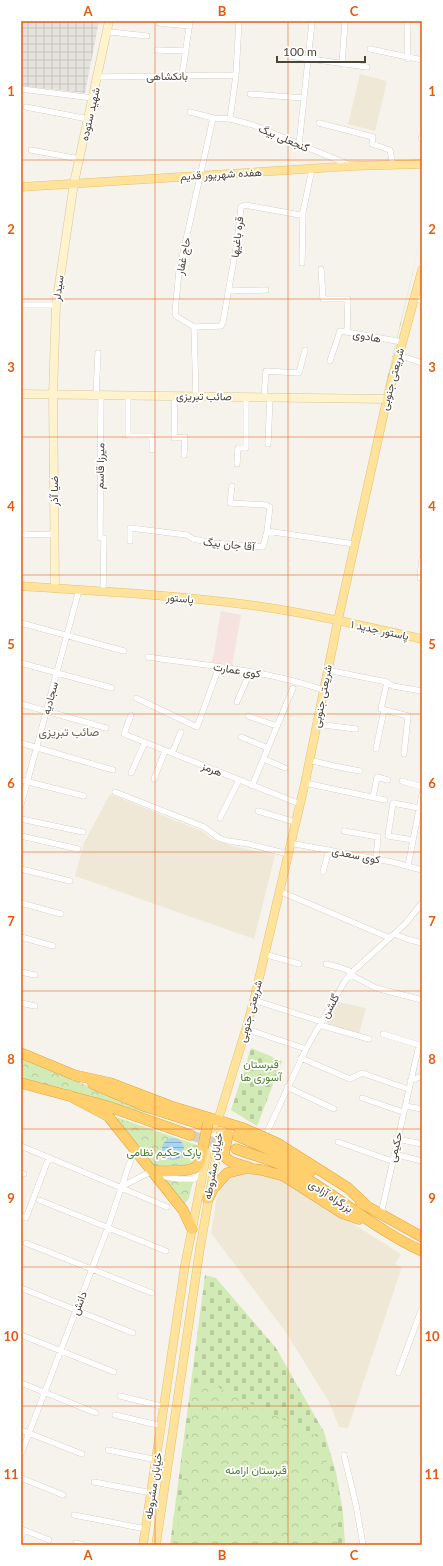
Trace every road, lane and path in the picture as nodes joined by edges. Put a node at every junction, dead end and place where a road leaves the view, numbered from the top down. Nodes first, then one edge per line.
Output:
1 (109, 21) edge
2 (114, 21) edge
3 (238, 21) edge
4 (345, 21) edge
5 (407, 21) edge
6 (312, 22) dead end
7 (159, 23) dead end
8 (190, 23) edge
9 (110, 32) junction
10 (148, 36) dead end
11 (105, 44) junction
12 (370, 49) dead end
13 (157, 50) dead end
14 (186, 51) junction
15 (289, 56) dead end
16 (408, 58) junction
17 (308, 59) junction
18 (422, 60) edge
19 (342, 64) junction
20 (367, 67) dead end
21 (236, 75) junction
22 (182, 76) junction
23 (98, 77) junction
24 (21, 90) edge
25 (250, 94) dead end
26 (93, 98) junction
27 (304, 98) junction
28 (26, 107) dead end
29 (190, 112) dead end
30 (88, 118) junction
31 (213, 118) junction
32 (230, 119) junction
33 (318, 123) dead end
34 (300, 145) junction
35 (31, 150) dead end
36 (79, 159) junction
37 (422, 164) edge
38 (393, 165) junction
39 (353, 166) junction
40 (312, 169) junction
41 (200, 176) junction
42 (74, 183) junction
43 (21, 187) edge
44 (303, 212) junction
45 (302, 263) dead end
46 (321, 269) dead end
47 (422, 270) edge
48 (266, 290) dead end
49 (229, 291) junction
50 (418, 299) edge
51 (56, 304) junction
52 (21, 306) edge
53 (194, 327) junction
54 (347, 332) junction
55 (402, 342) junction
56 (305, 350) dead end
57 (98, 353) dead end
58 (399, 355) junction
59 (330, 361) dead end
60 (422, 363) edge
61 (21, 394) edge
62 (53, 394) junction
63 (98, 395) junction
64 (128, 395) junction
65 (175, 396) junction
66 (196, 396) junction
67 (246, 397) junction
68 (267, 397) junction
69 (387, 399) junction
70 (268, 444) dead end
71 (152, 450) dead end
72 (184, 455) dead end
73 (237, 464) dead end
74 (232, 486) dead end
75 (267, 531) junction
76 (54, 534) junction
77 (21, 535) edge
78 (130, 541) dead end
79 (354, 544) junction
80 (422, 558) edge
81 (420, 578) dead end
82 (21, 586) edge
83 (55, 588) junction
84 (79, 590) junction
85 (103, 592) junction
86 (338, 620) junction
87 (21, 623) edge
88 (67, 635) junction
89 (422, 639) edge
90 (124, 651) dead end
91 (148, 657) dead end
92 (21, 663) edge
93 (219, 667) junction
94 (327, 670) junction
95 (250, 672) junction
96 (57, 673) junction
97 (387, 682) junction
98 (112, 688) dead end
99 (292, 688) dead end
100 (323, 690) junction
101 (422, 691) edge
102 (136, 698) dead end
103 (237, 702) dead end
104 (21, 704) edge
105 (47, 710) junction
106 (384, 710) junction
107 (131, 715) dead end
108 (248, 716) dead end
109 (316, 724) junction
110 (277, 726) junction
111 (106, 728) dead end
112 (356, 729) dead end
113 (181, 732) dead end
114 (241, 737) dead end
115 (145, 742) junction
116 (21, 743) edge
117 (37, 747) junction
118 (268, 748) junction
119 (376, 749) dead end
120 (165, 750) junction
121 (172, 753) junction
122 (404, 754) dead end
123 (264, 759) junction
124 (309, 760) junction
125 (285, 768) dead end
126 (113, 770) dead end
127 (360, 771) dead end
128 (131, 773) dead end
129 (154, 779) dead end
130 (21, 780) edge
131 (239, 780) junction
132 (388, 780) dead end
133 (28, 781) junction
134 (402, 781) dead end
135 (305, 783) junction
136 (252, 786) junction
137 (422, 787) edge
138 (115, 792) dead end
139 (422, 794) edge
140 (84, 796) dead end
141 (373, 797) junction
142 (385, 800) dead end
143 (300, 804) junction
144 (21, 805) edge
145 (419, 808) junction
146 (258, 811) dead end
147 (220, 818) dead end
148 (21, 819) edge
149 (295, 822) junction
150 (344, 831) dead end
151 (83, 832) dead end
152 (21, 836) edge
153 (413, 840) junction
154 (290, 842) junction
155 (78, 849) dead end
156 (329, 850) junction
157 (288, 854) junction
158 (376, 859) junction
159 (408, 866) junction
160 (21, 869) edge
161 (422, 870) edge
162 (323, 872) dead end
163 (70, 881) dead end
164 (279, 891) junction
165 (21, 903) edge
166 (422, 903) edge
167 (61, 914) dead end
168 (392, 936) junction
169 (21, 937) edge
170 (422, 943) edge
171 (52, 946) dead end
172 (264, 954) junction
173 (299, 964) dead end
174 (326, 964) dead end
175 (21, 972) edge
176 (352, 974) junction
177 (34, 976) dead end
178 (254, 1000) junction
179 (422, 1000) edge
180 (21, 1003) edge
181 (35, 1006) dead end
182 (321, 1023) junction
183 (246, 1029) junction
184 (383, 1034) dead end
185 (369, 1038) dead end
186 (306, 1049) junction
187 (21, 1053) edge
188 (301, 1058) junction
189 (422, 1076) edge
190 (410, 1081) junction
191 (21, 1082) edge
192 (287, 1087) junction
193 (408, 1089) junction
194 (68, 1095) junction
195 (362, 1098) dead end
196 (334, 1109) dead end
197 (404, 1109) junction
198 (422, 1109) edge
199 (209, 1123) junction
200 (268, 1130) dead end
201 (232, 1132) junction
202 (190, 1135) tunnel mouth
203 (397, 1139) junction
204 (338, 1142) dead end
205 (422, 1144) edge
206 (21, 1146) edge
207 (205, 1148) junction
208 (236, 1149) tunnel mouth
209 (134, 1150) junction
210 (220, 1153) junction
211 (394, 1154) junction
212 (49, 1157) junction
213 (392, 1161) junction
214 (422, 1161) edge
215 (254, 1169) junction
216 (152, 1172) junction
217 (203, 1172) junction
218 (121, 1187) junction
219 (208, 1199) junction
220 (39, 1200) dead end
221 (167, 1207) dead end
222 (381, 1214) junction
223 (23, 1217) edge
224 (372, 1224) junction
225 (108, 1227) junction
226 (192, 1229) junction
227 (422, 1237) edge
228 (26, 1243) dead end
229 (166, 1251) dead end
230 (422, 1251) edge
231 (92, 1269) junction
232 (21, 1288) edge
233 (152, 1293) dead end
234 (422, 1308) edge
235 (76, 1310) junction
236 (133, 1332) dead end
237 (21, 1336) edge
238 (61, 1350) junction
239 (114, 1372) dead end
240 (398, 1374) dead end
241 (21, 1383) edge
242 (45, 1392) junction
243 (120, 1396) dead end
244 (164, 1407) junction
245 (96, 1413) dead end
246 (115, 1415) dead end
247 (162, 1426) junction
248 (21, 1430) edge
249 (29, 1433) junction
250 (108, 1450) dead end
251 (21, 1454) edge
252 (82, 1454) dead end
253 (344, 1455) dead end
254 (157, 1460) junction
255 (21, 1478) edge
256 (94, 1482) dead end
257 (152, 1494) junction
258 (63, 1495) dead end
259 (74, 1515) dead end
260 (146, 1529) junction
261 (22, 1530) edge
262 (21, 1538) edge
263 (49, 1540) dead end
264 (76, 1543) dead end
265 (83, 1545) edge
266 (143, 1545) edge
267 (156, 1545) edge
268 (363, 1545) edge

1 - 11 main road, شهید ستوده
2 - 9 main road, شهید ستوده
3 - 21 street
4 - 19 street
5 - 16 street
6 - 17 street
7 - 8 street
8 - 14 street
9 - 10 street
9 - 11 main road, شهید ستوده
11 - 23 main road, شهید ستوده
12 - 16 street
13 - 14 street
14 - 22 street
15 - 17 street
16 - 18 street
17 - 19 street
17 - 27 street
19 - 20 street
21 - 22 street, بانکشاهی
21 - 32 street
22 - 23 street, بانکشاهی
23 - 26 main road, شهید ستوده
24 - 26 street
25 - 27 street
26 - 30 main road, شهید ستوده
27 - 34 street
28 - 30 street
29 - 31 street, گنجعلی بیگ
30 - 36 main road, شهید ستوده
31 - 32 street, گنجعلی بیگ
31 - 41 street
32 - 34 street, گنجعلی بیگ
33 - 38 street
34 - 39 street, گنجعلی بیگ
35 - 36 street
36 - 42 main road, شهید ستوده
37 - 38 main road, هفده شهریور قدیم
38 - 39 main road, هفده شهریور قدیم
39 - 40 main road, هفده شهریور قدیم
40 - 41 main road, هفده شهریور قدیم
40 - 44 street
41 - 42 main road, هفده شهریور قدیم
41 - 53 street, حاج غفار
42 - 43 main road, هفده شهریور قدیم
42 - 51 main road, سیدلر
44 - 45 street
44 - 49 street, قره باغیها
46 - 54 street, هادوی
47 - 50 main road, شریعتی جنوبی
48 - 49 street
49 - 53 street, قره باغیها
50 - 55 main road, شریعتی جنوبی
51 - 52 street
51 - 62 main road, سیدلر
53 - 66 street
54 - 55 street, هادوی
54 - 59 street
55 - 58 main road, شریعتی جنوبی
56 - 68 street
57 - 63 street, میرزا قاسم
58 - 60 street
58 - 69 main road, شریعتی جنوبی
61 - 62 main road, صائب تبریزی
62 - 63 main road, صائب تبریزی
62 - 76 main road, ضیا آذر
63 - 64 main road, صائب تبریزی
63 - 85 street, میرزا قاسم
64 - 65 main road, صائب تبریزی
64 - 71 street
65 - 66 main road, صائب تبریزی
65 - 72 street
66 - 67 main road, صائب تبریزی
67 - 68 main road, صائب تبریزی
67 - 73 street
68 - 69 main road, صائب تبریزی
68 - 70 street
69 - 79 main road, شریعتی جنوبی
74 - 75 street
75 - 78 street, آقا جان بیگ
75 - 79 street, آقا جان بیگ
76 - 77 street
76 - 83 main road, ضیا آذر
79 - 86 main road, شریعتی جنوبی
80 - 81 street
82 - 83 main road, پاستور
83 - 84 main road, پاستور
84 - 85 main road, پاستور
84 - 88 street, سجادیه
85 - 86 main road, پاستور
86 - 89 main road, پاستور جدید ۱
86 - 94 main road, شریعتی جنوبی
87 - 88 street
88 - 90 street
88 - 96 street, سجادیه
91 - 93 street, کوی عمارت
92 - 96 street
93 - 95 street, کوی عمارت
93 - 102 street
94 - 97 street
94 - 100 main road, شریعتی جنوبی
95 - 100 street, کوی عمارت
95 - 103 street
96 - 98 street
96 - 105 street, سجادیه
97 - 101 street
97 - 106 street
99 - 110 street
100 - 109 main road, شریعتی جنوبی
104 - 105 street
105 - 111 street
105 - 117 street, سجادیه
106 - 119 street
106 - 122 street
107 - 115 street, هرمز
108 - 110 street
109 - 112 street
109 - 124 main road, شریعتی جنوبی
110 - 118 street
113 - 121 street
114 - 118 street
115 - 120 street, هرمز
115 - 128 street
116 - 117 street
117 - 126 street
117 - 133 street, سجادیه
118 - 123 street
120 - 121 street, هرمز
120 - 129 street
121 - 131 street, هرمز
123 - 125 street
123 - 136 street
124 - 127 street
124 - 135 main road, شریعتی جنوبی
130 - 133 street
131 - 136 street, هرمز
131 - 147 street
132 - 141 street
133 - 140 street
133 - 144 street, سجادیه
134 - 137 street
135 - 141 street
135 - 143 main road, شریعتی جنوبی
136 - 143 street, هرمز
138 - 157 street
139 - 145 street
141 - 142 street
143 - 149 main road, شریعتی جنوبی
145 - 153 street
145 - 153 street
146 - 149 street
148 - 151 street
149 - 154 main road, شریعتی جنوبی
150 - 158 street
152 - 155 street
153 - 159 street
154 - 156 street, کوی سعدی
154 - 157 main road, شریعتی جنوبی
156 - 158 street, کوی سعدی
156 - 162 street
157 - 164 main road, شریعتی جنوبی
158 - 159 street, کوی سعدی
159 - 161 street, کوی سعدی
160 - 163 street
164 - 168 street
164 - 172 main road, شریعتی جنوبی
165 - 167 street
166 - 168 street, گلشن
168 - 170 street
168 - 176 street, گلشن
169 - 171 street
172 - 173 street
172 - 178 main road, شریعتی جنوبی
174 - 176 street
175 - 177 street
176 - 179 street
176 - 182 street, گلشن
178 - 182 street
178 - 183 main road, شریعتی جنوبی
180 - 181 street
182 - 185 street
182 - 186 street, گلشن
183 - 186 street
183 - 199 main road, شریعتی جنوبی
184 - 190 street, حکیمی
186 - 188 street, گلشن
187 - 199 highway
188 - 192 street, گلشن
188 - 193 street
189 - 190 street
190 - 193 street, حکیمی
191 - 194 highway
192 - 196 street
192 - 200 street, گلشن
193 - 197 street, حکیمی
194 - 202 highway
194 - 209 highway
195 - 197 street
197 - 198 street
197 - 203 street, حکیمی
199 - 201 highway, بزرگراه آزادی
199 - 201 main road, خیابان مشروطه
199 - 207 highway, bridge
201 - 210 highway, bridge
201 - 222 highway, بزرگراه آزادی
203 - 205 street
203 - 211 street, حکیمی
204 - 213 street
206 - 212 street
207 - 216 highway
207 - 217 main road, خیابان مشروطه
208 - 224 highway, بزرگراه آزادی
209 - 216 highway
209 - 218 street, دانش
210 - 215 highway
210 - 219 main road, خیابان مشروطه
211 - 213 street, حکیمی
211 - 214 street
212 - 218 street
212 - 223 street
213 - 222 street, حکیمی
215 - 219 highway
215 - 224 highway
216 - 217 street
216 - 218 street
216 - 226 highway
217 - 226 main road, خیابان مشروطه
218 - 221 street
218 - 225 street, دانش
219 - 267 main road, خیابان مشروطه
220 - 225 street
222 - 227 highway, بزرگراه آزادی
224 - 230 highway, بزرگراه آزادی
225 - 229 street
225 - 231 street, دانش
226 - 244 main road, خیابان مشروطه
228 - 231 street
231 - 233 street
231 - 235 street, دانش
232 - 235 street
234 - 240 street
235 - 236 street
235 - 238 street, دانش
237 - 238 street
238 - 239 street
238 - 242 street, دانش
241 - 242 street
242 - 245 street
242 - 249 street, دانش
243 - 244 street
244 - 247 main road, خیابان مشروطه
246 - 247 street
247 - 254 main road, خیابان مشروطه
248 - 249 street
249 - 251 street, دانش
249 - 252 street
250 - 254 street
253 - 268 street
254 - 257 main road, خیابان مشروطه
255 - 258 street
256 - 257 street
257 - 260 main road, خیابان مشروطه
259 - 260 street
260 - 266 main road, خیابان مشروطه
261 - 262 street
261 - 263 street
264 - 265 street

